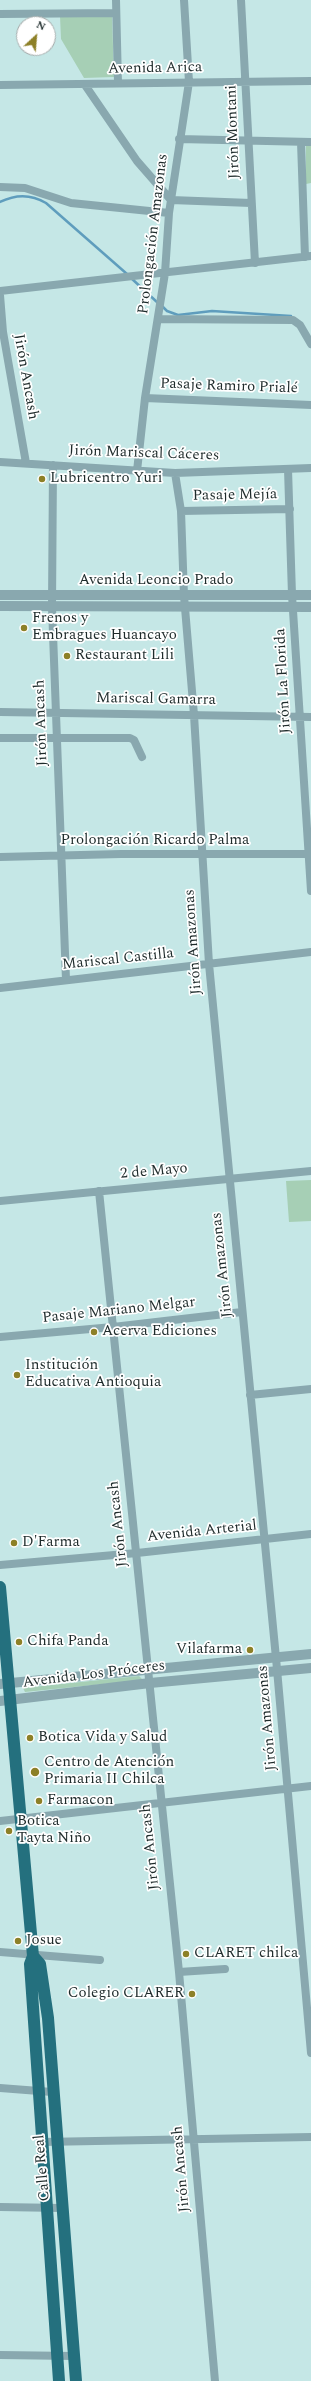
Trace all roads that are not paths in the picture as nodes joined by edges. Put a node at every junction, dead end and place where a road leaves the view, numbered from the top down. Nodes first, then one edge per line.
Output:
1 (116, 0) edge
2 (184, 0) edge
3 (241, 0) edge
4 (116, 13) junction
5 (0, 14) edge
6 (311, 81) edge
7 (189, 82) junction
8 (118, 83) junction
9 (246, 83) junction
10 (0, 85) edge
11 (86, 85) junction
12 (179, 139) junction
13 (247, 141) junction
14 (301, 142) junction
15 (311, 142) edge
16 (0, 187) edge
17 (171, 200) junction
18 (251, 203) junction
19 (169, 213) junction
20 (308, 256) edge
21 (255, 263) junction
22 (165, 273) junction
23 (0, 291) edge
24 (0, 295) edge
25 (158, 317) junction
26 (311, 344) edge
27 (145, 398) junction
28 (311, 405) edge
29 (0, 462) edge
30 (26, 463) junction
31 (53, 465) junction
32 (311, 468) edge
33 (288, 469) junction
34 (137, 471) junction
35 (175, 473) junction
36 (290, 509) junction
37 (181, 511) junction
38 (0, 595) edge
39 (52, 595) junction
40 (292, 595) junction
41 (311, 595) edge
42 (184, 596) junction
43 (0, 606) edge
44 (52, 607) junction
45 (185, 607) junction
46 (294, 607) junction
47 (311, 607) edge
48 (0, 712) edge
49 (56, 712) junction
50 (194, 715) junction
51 (299, 717) junction
52 (311, 717) edge
53 (56, 737) junction
54 (0, 738) edge
55 (142, 757) dead end
56 (310, 854) edge
57 (202, 855) junction
58 (61, 856) junction
59 (0, 857) edge
60 (311, 891) edge
61 (311, 952) edge
62 (209, 964) junction
63 (66, 980) junction
64 (0, 988) edge
65 (311, 1171) edge
66 (228, 1179) junction
67 (99, 1190) junction
68 (0, 1201) edge
69 (242, 1312) junction
70 (113, 1327) junction
71 (0, 1337) edge
72 (311, 1389) edge
73 (250, 1395) junction
74 (311, 1534) edge
75 (264, 1539) junction
76 (137, 1553) junction
77 (0, 1565) edge
78 (0, 1587) edge
79 (311, 1654) edge
80 (276, 1658) junction
81 (311, 1668) edge
82 (148, 1670) junction
83 (278, 1672) junction
84 (150, 1683) junction
85 (4, 1684) edge
86 (5, 1700) edge
87 (311, 1786) edge
88 (288, 1788) junction
89 (161, 1802) junction
90 (22, 1819) junction
91 (0, 1820) edge
92 (0, 1952) edge
93 (33, 1956) junction
94 (100, 1960) dead end
95 (225, 1968) dead end
96 (179, 1972) junction
97 (311, 2053) edge
98 (0, 2088) edge
99 (38, 2092) junction
100 (52, 2092) junction
101 (311, 2137) edge
102 (193, 2139) junction
103 (42, 2142) junction
104 (56, 2142) junction
105 (0, 2207) edge
106 (47, 2208) junction
107 (62, 2208) junction
108 (0, 2355) edge
109 (74, 2356) junction
110 (57, 2357) junction
111 (60, 2381) edge
112 (76, 2381) edge
113 (215, 2381) edge

1 - 4 street
2 - 7 street, Prolongación Amazonas
3 - 9 street, Jirón Montani
4 - 5 street
4 - 8 street
6 - 9 street, Avenida Arica
7 - 8 street, Avenida Arica
7 - 9 street, Avenida Arica
7 - 12 street, Prolongación Amazonas
8 - 11 street, Avenida Arica
9 - 13 street, Jirón Montani
10 - 11 street, Avenida Arica
11 - 17 street
12 - 13 street
12 - 17 street, Prolongación Amazonas
13 - 14 street
13 - 18 street, Jirón Montani
14 - 15 street
14 - 20 street
16 - 19 street
17 - 18 street
17 - 19 street, Prolongación Amazonas
18 - 21 street, Jirón Montani
19 - 22 street, Prolongación Amazonas
20 - 21 street
21 - 22 street
22 - 23 street
22 - 25 street, Prolongación Amazonas
24 - 30 street, Jirón Ancash
25 - 26 street
25 - 27 street, Prolongación Amazonas
27 - 28 street, Pasaje Ramiro Prialé
27 - 34 street, Prolongación Amazonas
29 - 30 street, Jirón Mariscal Cáceres
30 - 31 street, Jirón Mariscal Cáceres
31 - 34 street, Jirón Mariscal Cáceres
31 - 39 street, Jirón Ancash
32 - 33 street, Jirón Mariscal Cáceres
33 - 35 street, Jirón Mariscal Cáceres
33 - 36 street, Jirón La Florida
34 - 35 street, Jirón Mariscal Cáceres
35 - 37 street, Jirón Amazonas
36 - 37 street, Pasaje Mejía
36 - 40 street, Jirón La Florida
37 - 42 street, Jirón Amazonas
38 - 39 street, Avenida Leoncio Prado
39 - 42 street, Avenida Leoncio Prado
39 - 44 street, Jirón Ancash
40 - 41 street, Avenida Leoncio Prado
40 - 42 street, Avenida Leoncio Prado
40 - 46 street, Jirón La Florida
42 - 45 street, Jirón Amazonas
43 - 44 street, Avenida Leoncio Prado
44 - 45 street, Avenida Leoncio Prado
44 - 49 street, Jirón Ancash
45 - 46 street, Avenida Leoncio Prado
45 - 50 street, Jirón Amazonas
46 - 47 street, Avenida Leoncio Prado
46 - 51 street, Jirón La Florida
48 - 49 street, Mariscal Gamarra
49 - 50 street, Mariscal Gamarra
49 - 53 street, Jirón Ancash
50 - 51 street, Mariscal Gamarra
50 - 57 street, Jirón Amazonas
51 - 52 street, Mariscal Gamarra
51 - 56 street, Jirón La Florida
53 - 54 street
53 - 55 street
53 - 58 street, Jirón Ancash
56 - 57 street, Prolongación Ricardo Palma
56 - 60 street, Jirón La Florida
57 - 58 street, Prolongación Ricardo Palma
57 - 62 street, Jirón Amazonas
58 - 59 street, Prolongación Ricardo Palma
58 - 63 street, Jirón Ancash
61 - 62 street, Mariscal Castilla
62 - 63 street, Mariscal Castilla
62 - 66 street, Jirón Amazonas
63 - 64 street, Mariscal Castilla
65 - 66 street, 2 de Mayo
66 - 67 street, 2 de Mayo
66 - 69 street, Jirón Amazonas
67 - 68 street, 2 de Mayo
67 - 70 street, Jirón Ancash
69 - 70 street, Pasaje Mariano Melgar
69 - 73 street, Jirón Amazonas
70 - 71 street, Pasaje Mariano Melgar
70 - 76 street, Jirón Ancash
72 - 73 street
73 - 75 street, Jirón Amazonas
74 - 75 street, Avenida Arterial
75 - 76 street, Avenida Arterial
75 - 80 street, Jirón Amazonas
76 - 77 street, Avenida Arterial
76 - 82 street, Jirón Ancash
78 - 85 highway, Calle Real
79 - 80 street, Avenida Los Próceres
80 - 82 street, Avenida Los Próceres
80 - 83 street, Jirón Amazonas
81 - 83 street, Avenida Los Próceres
82 - 84 street, Jirón Ancash
82 - 85 street, Avenida Los Próceres
83 - 84 street, Avenida Los Próceres
83 - 88 street, Jirón Amazonas
84 - 86 street, Avenida Los Próceres
84 - 89 street, Jirón Ancash
85 - 86 highway, Calle Real
86 - 90 highway, Calle Real
87 - 88 street
88 - 89 street
88 - 97 street, Jirón Amazonas
89 - 90 street
89 - 96 street, Jirón Ancash
90 - 91 street
90 - 93 highway, Calle Real
92 - 93 street
93 - 94 street
93 - 99 highway, Calle Real
93 - 100 highway, Calle Real
95 - 96 street
96 - 102 street, Jirón Ancash
98 - 99 street
99 - 100 street
99 - 103 highway, Calle Real
100 - 104 highway, Calle Real
101 - 102 street
102 - 104 street
102 - 113 street, Jirón Ancash
103 - 104 street
103 - 106 highway, Calle Real
104 - 107 highway, Calle Real
105 - 106 street
106 - 107 street
106 - 110 highway, Calle Real
107 - 109 highway, Calle Real
108 - 110 street
109 - 110 street
109 - 112 highway, Calle Real
110 - 111 highway, Calle Real

